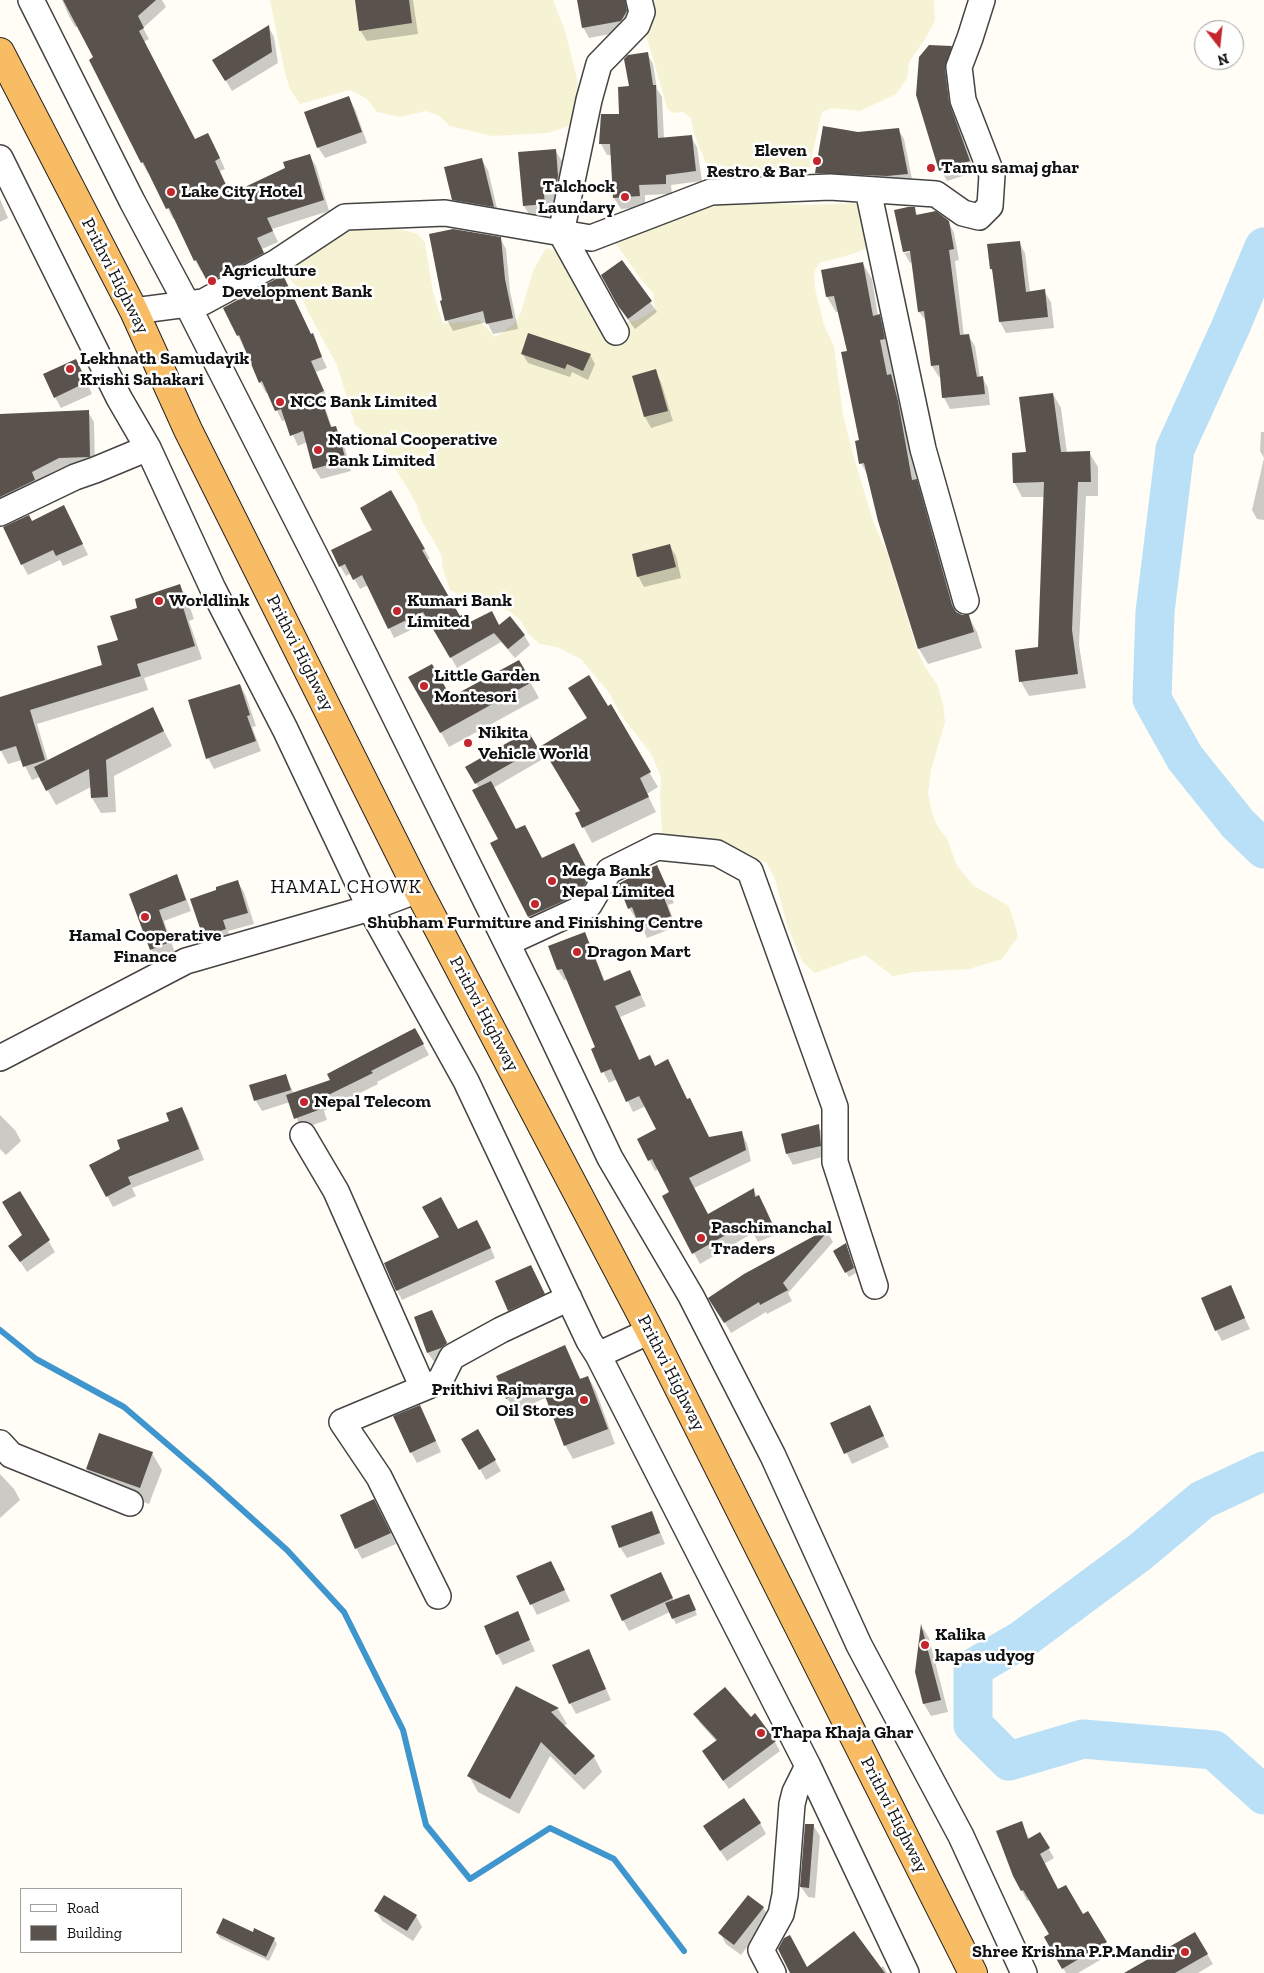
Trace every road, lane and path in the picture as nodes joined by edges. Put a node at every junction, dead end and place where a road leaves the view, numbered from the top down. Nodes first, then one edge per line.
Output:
1 (31, 0) edge
2 (639, 0) edge
3 (982, 0) edge
4 (0, 52) edge
5 (0, 158) edge
6 (868, 190) junction
7 (561, 233) junction
8 (187, 304) junction
9 (134, 311) junction
10 (616, 332) dead end
11 (148, 448) junction
12 (0, 513) edge
13 (966, 601) dead end
14 (418, 890) junction
15 (370, 908) junction
16 (507, 943) junction
17 (0, 1058) edge
18 (303, 1135) dead end
19 (875, 1286) dead end
20 (569, 1298) junction
21 (650, 1331) junction
22 (598, 1356) junction
23 (423, 1388) junction
24 (0, 1443) edge
25 (130, 1503) dead end
26 (438, 1596) dead end
27 (808, 1766) junction
28 (773, 1973) edge
29 (906, 1973) edge
30 (973, 1973) edge
31 (1024, 1973) edge

1 - 8 street
2 - 7 street
3 - 6 street
4 - 9 highway, Prithvi Highway
5 - 11 street
6 - 7 street
6 - 13 street
7 - 8 street
7 - 10 street
8 - 9 street
8 - 16 street
9 - 14 highway, Prithvi Highway
11 - 12 street
11 - 15 street
14 - 15 street
14 - 21 highway, Prithvi Highway
15 - 17 street
15 - 20 street
16 - 19 street
16 - 31 street
18 - 23 street
20 - 22 street
20 - 23 street
21 - 22 street
21 - 30 highway, Prithvi Highway
22 - 27 street
23 - 26 street
24 - 25 street
27 - 28 street
27 - 29 street

